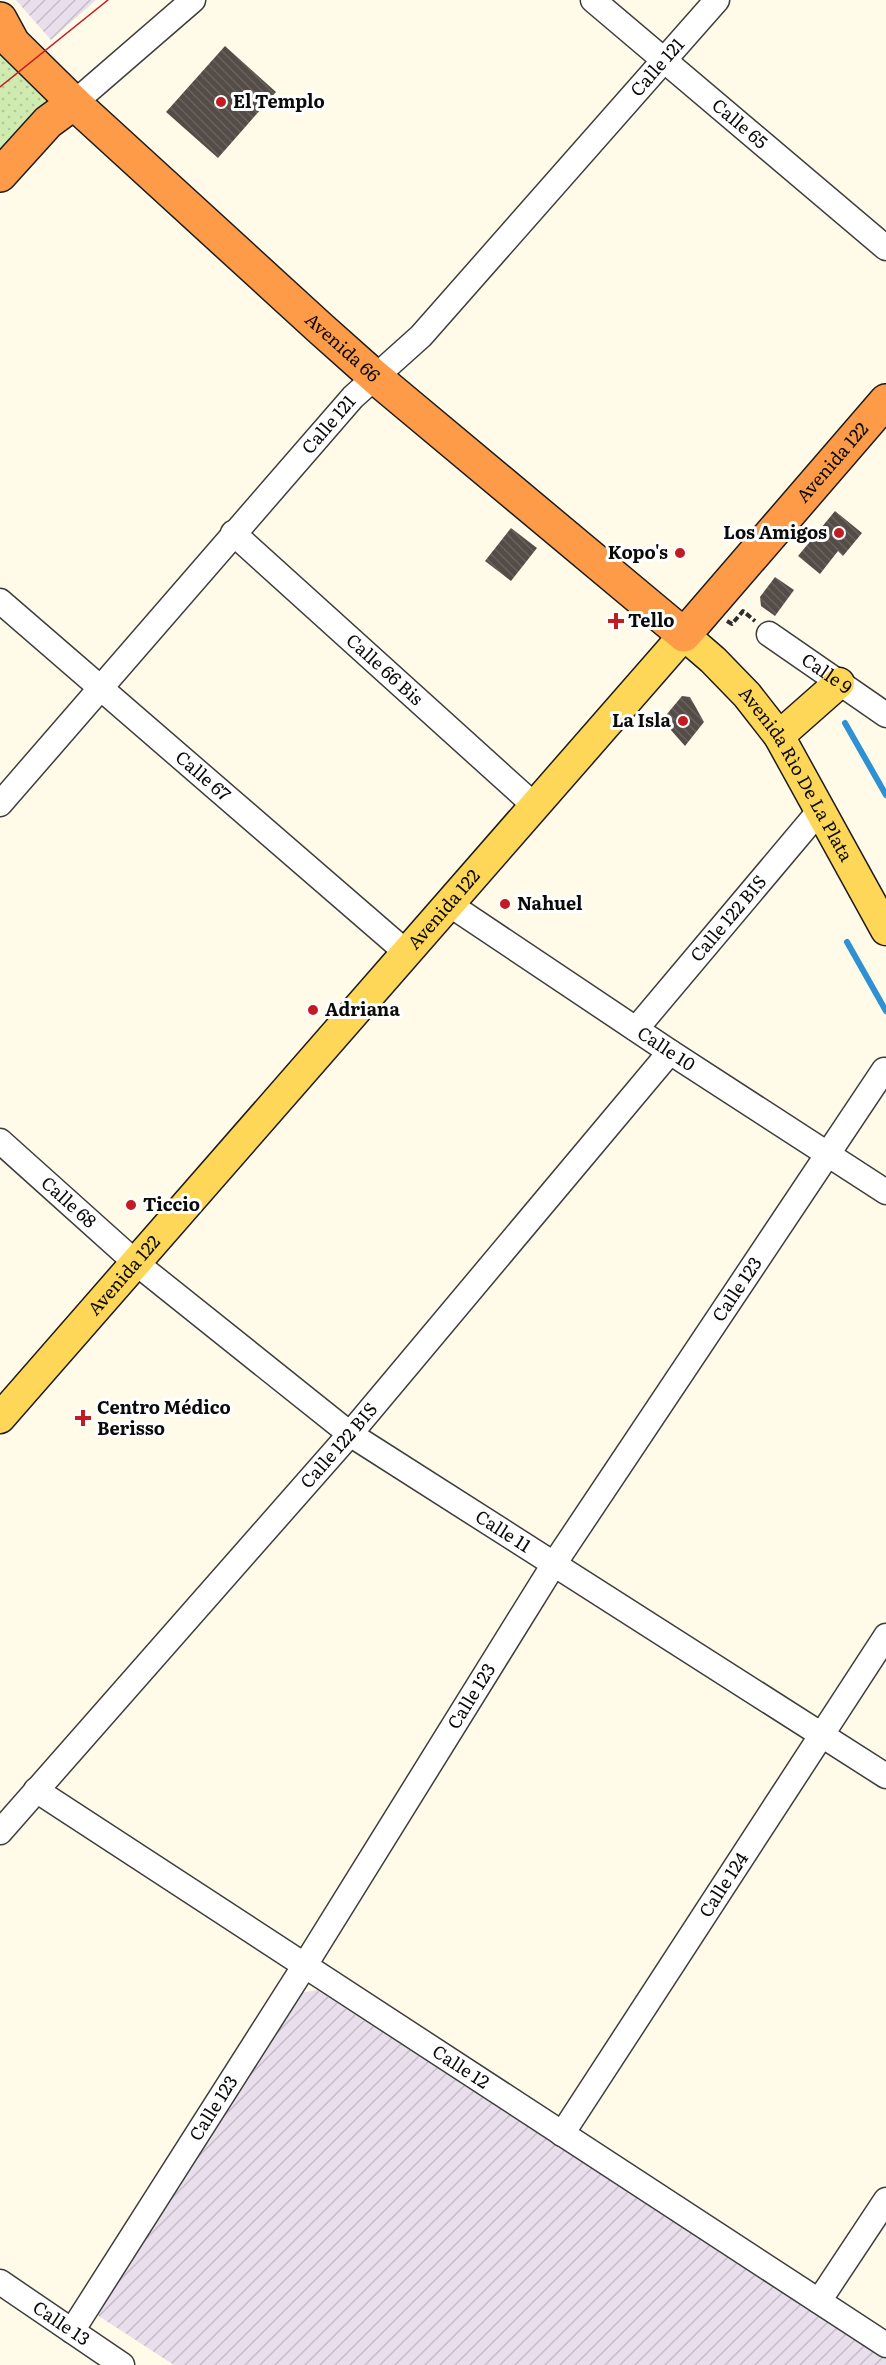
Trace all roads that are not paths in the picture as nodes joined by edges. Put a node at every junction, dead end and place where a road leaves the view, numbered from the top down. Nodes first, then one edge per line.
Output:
1 (192, 0) edge
2 (593, 0) edge
3 (717, 0) edge
4 (4, 33) edge
5 (663, 59) junction
6 (74, 103) junction
7 (0, 175) edge
8 (886, 248) edge
9 (375, 377) junction
10 (886, 401) edge
11 (233, 533) junction
12 (0, 601) edge
13 (769, 633) road end
14 (684, 635) junction
15 (839, 683) junction
16 (101, 688) junction
17 (886, 715) edge
18 (779, 736) junction
19 (0, 804) edge
20 (535, 806) junction
21 (821, 809) junction
22 (449, 904) junction
23 (886, 930) edge
24 (407, 953) junction
25 (636, 1029) junction
26 (670, 1052) junction
27 (884, 1071) dead end
28 (0, 1141) edge
29 (828, 1153) junction
30 (886, 1192) edge
31 (136, 1263) junction
32 (0, 1418) edge
33 (350, 1434) junction
34 (554, 1564) junction
35 (886, 1636) edge
36 (822, 1734) junction
37 (886, 1776) edge
38 (36, 1790) junction
39 (0, 1832) edge
40 (305, 1965) junction
41 (562, 2134) junction
42 (886, 2199) edge
43 (0, 2282) edge
44 (819, 2301) junction
45 (72, 2331) junction
46 (886, 2345) edge
47 (122, 2365) edge

1 - 6 street
2 - 5 street, Calle 65
3 - 5 street, Calle 121
4 - 6 highway, Avenida 66
5 - 8 street, Calle 65
5 - 9 street, Calle 121
6 - 7 highway
6 - 9 highway, Avenida 66
9 - 11 street, Calle 121
9 - 14 highway, Avenida 66
10 - 14 highway, Avenida 122
11 - 16 street, Calle 121
11 - 20 street, Calle 66 Bis
12 - 16 street, Calle 67
13 - 15 street, Calle 9
14 - 18 main road, Avenida Rìo De La Plata
14 - 20 main road, Avenida 122
15 - 17 street, Calle 9
15 - 18 main road
16 - 19 street, Calle 121
16 - 24 street, Calle 67
18 - 21 main road, Avenida Rìo De La Plata
20 - 22 main road, Avenida 122
21 - 23 main road, Avenida Rìo De La Plata
21 - 25 street, Calle 122 BIS
22 - 24 main road, Avenida 122
22 - 25 street, Calle 10
24 - 31 main road, Avenida 122
25 - 26 street, Calle 10
26 - 29 street, Calle 10
26 - 33 street, Calle 122 BIS
27 - 29 street, Calle 123
28 - 31 street, Calle 68
29 - 30 street, Calle 10
29 - 34 street, Calle 123
31 - 32 main road, Avenida 122
31 - 33 street, Calle 11
33 - 34 street, Calle 11
33 - 38 street, Calle 122 BIS
34 - 36 street, Calle 11
34 - 40 street, Calle 123
35 - 36 street, Calle 124
36 - 37 street, Calle 11
36 - 41 street, Calle 124
38 - 39 street, Calle 122 BIS
38 - 40 street, Calle 12
40 - 41 street, Calle 12
40 - 45 street, Calle 123
41 - 44 street, Calle 12
42 - 44 street
43 - 45 street, Calle 13
44 - 46 street, Calle 12
45 - 47 street, Calle 13

